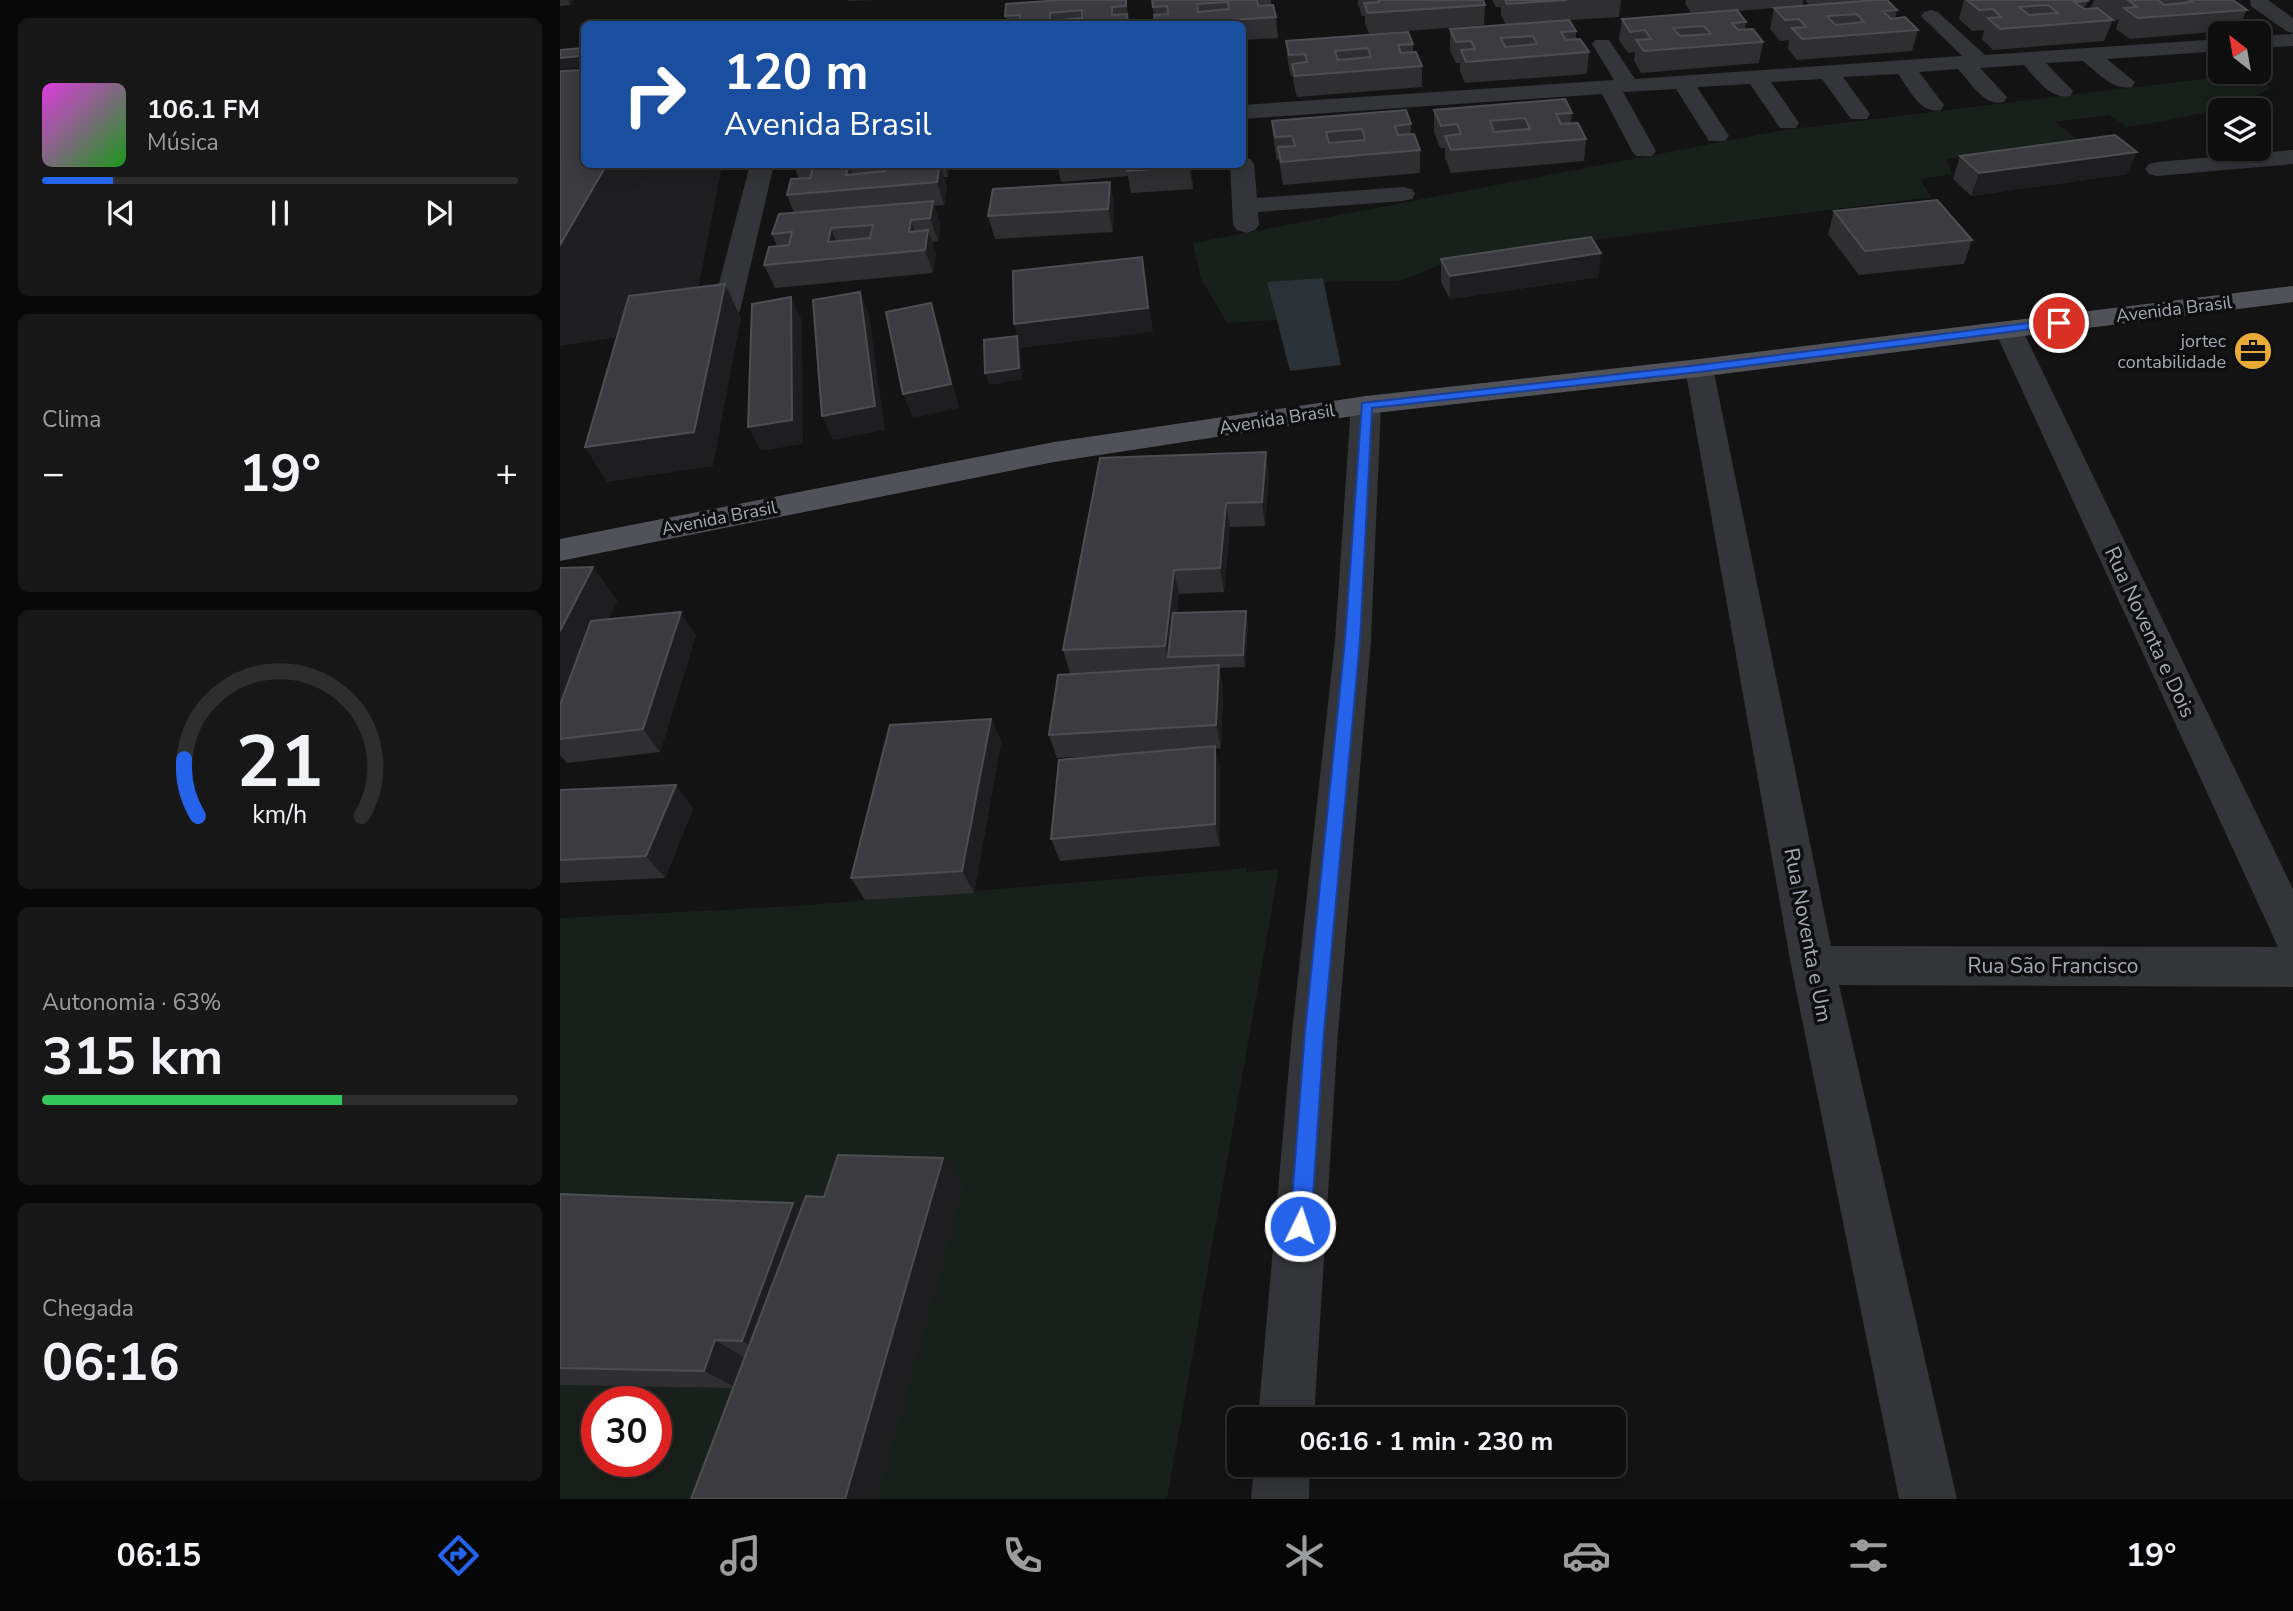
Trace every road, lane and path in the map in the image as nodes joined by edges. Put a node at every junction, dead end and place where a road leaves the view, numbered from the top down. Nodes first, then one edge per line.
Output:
1 (2258, 2) dead end
2 (1931, 16) dead end
3 (2293, 27) edge
4 (2293, 40) edge
5 (2272, 41) edge
6 (1602, 44) dead end
7 (2208, 46) edge
8 (2116, 52) junction
9 (2087, 54) junction
10 (2029, 58) junction
11 (1971, 62) junction
12 (1905, 66) junction
13 (1828, 72) junction
14 (1756, 77) junction
15 (2147, 79) dead end
16 (2124, 82) dead end
17 (1683, 83) junction
18 (1620, 87) junction
19 (2062, 91) dead end
20 (1996, 97) dead end
21 (1933, 105) dead end
22 (1246, 112) edge
23 (1859, 114) dead end
24 (1788, 123) dead end
25 (1717, 136) dead end
26 (1644, 151) dead end
27 (2293, 157) edge
28 (761, 168) edge
29 (1242, 168) edge
30 (2157, 169) dead end
31 (1403, 194) dead end
32 (2293, 294) edge
33 (726, 311) edge
34 (2008, 329) junction
35 (1699, 368) junction
36 (1366, 405) junction
37 (560, 550) edge
38 (2289, 917) edge
39 (1814, 965) junction
40 (2293, 967) edge
41 (1287, 1407) edge
42 (1281, 1477) edge
43 (1280, 1499) edge
44 (1928, 1499) edge

1 - 3 street
2 - 11 street
4 - 5 street
6 - 18 street
7 - 8 street
8 - 9 street
8 - 15 street
9 - 10 street
9 - 16 street
10 - 11 street
10 - 19 street
11 - 12 street
11 - 20 street
12 - 13 street
12 - 21 street
13 - 14 street
13 - 23 street
14 - 17 street
14 - 24 street
17 - 18 street
17 - 25 street
18 - 22 street
18 - 26 street
27 - 30 street
28 - 33 street
29 - 31 street
32 - 34 main road, Avenida Brasil
34 - 35 main road, Avenida Brasil
34 - 38 street, Rua Noventa e Dois
35 - 36 main road, Avenida Brasil
35 - 39 street, Rua Noventa e Um
36 - 37 main road, Avenida Brasil
36 - 41 street
39 - 40 street, Rua São Francisco
39 - 44 street, Rua Noventa e Um
42 - 43 street

